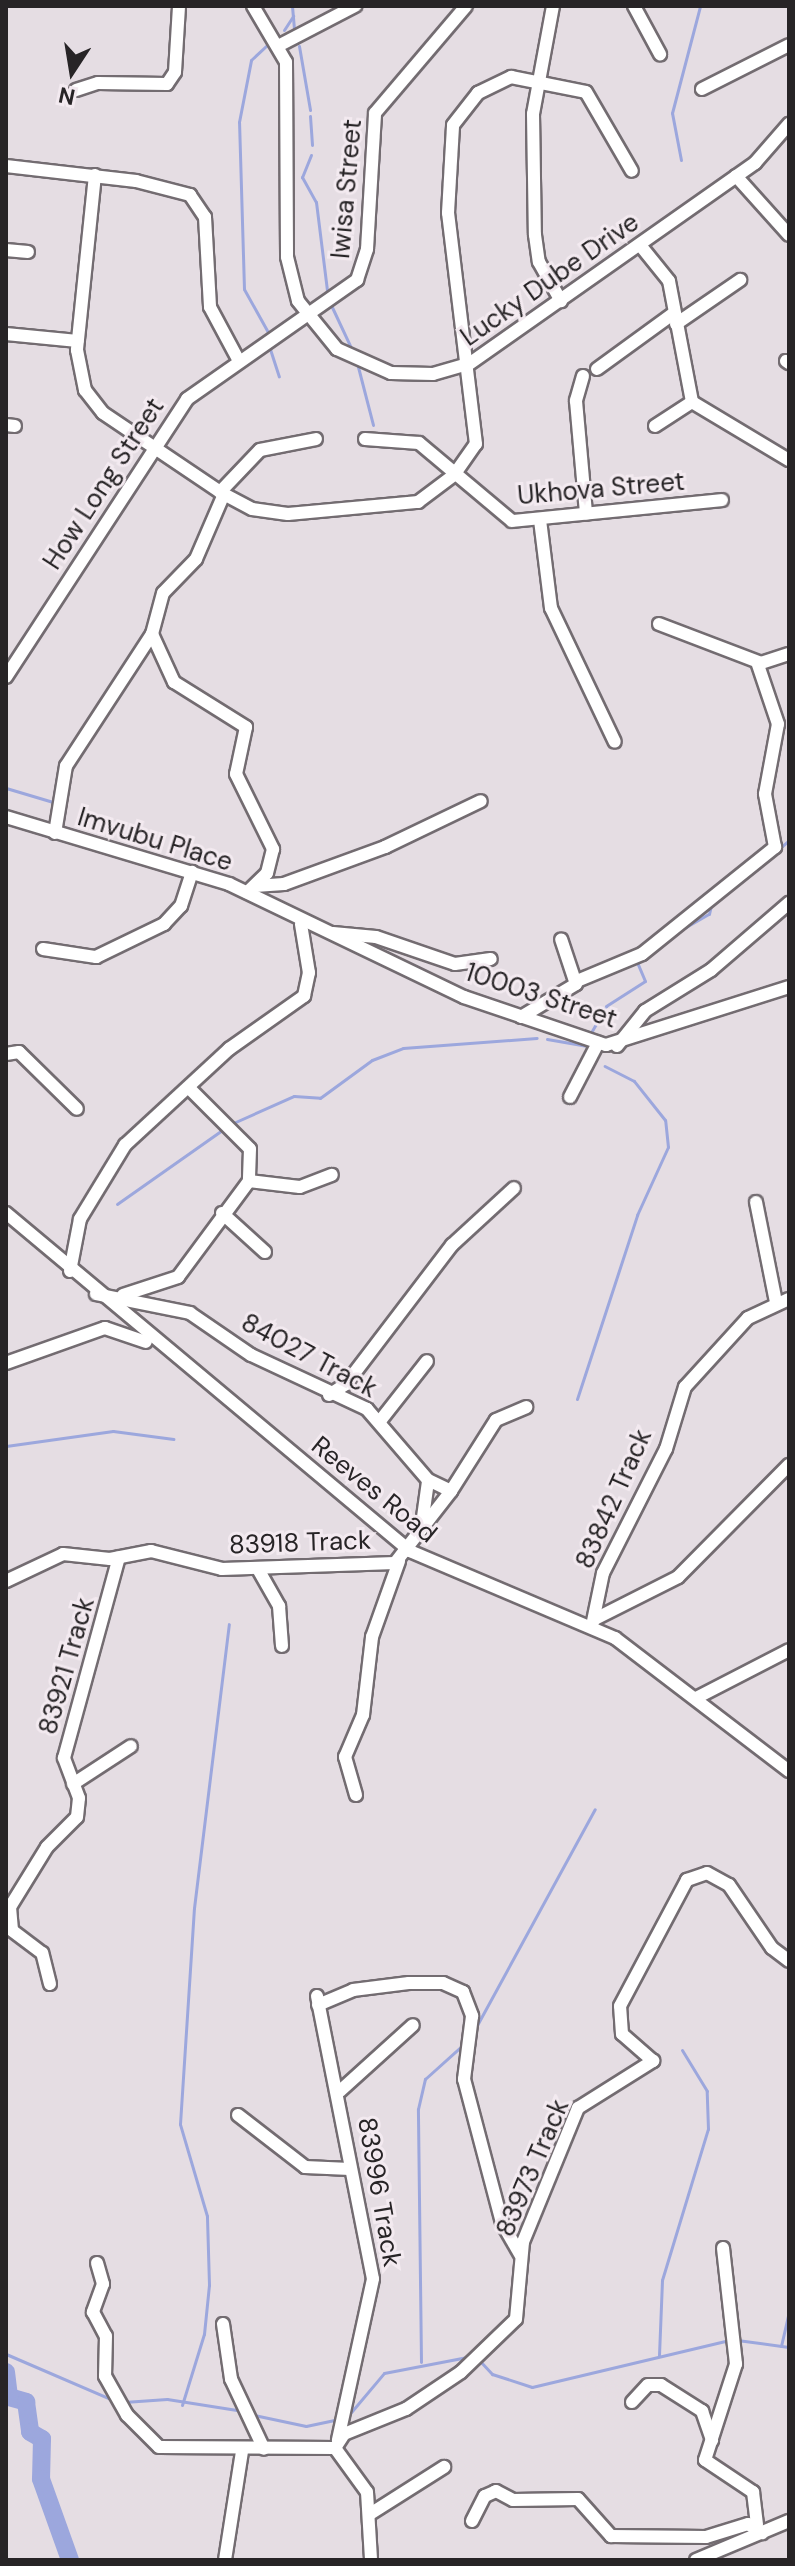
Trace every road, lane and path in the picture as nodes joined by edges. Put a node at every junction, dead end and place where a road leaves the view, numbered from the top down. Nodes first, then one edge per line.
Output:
1 (179, 6) edge
2 (253, 6) edge
3 (355, 6) edge
4 (466, 6) edge
5 (553, 6) edge
6 (634, 6) edge
7 (280, 45) junction
8 (789, 45) edge
9 (660, 54) dead end
10 (538, 81) junction
11 (702, 89) dead end
12 (76, 90) dead end
13 (789, 124) edge
14 (6, 166) edge
15 (632, 171) dead end
16 (95, 175) junction
17 (736, 176) junction
18 (789, 235) edge
19 (640, 245) junction
20 (6, 250) edge
21 (28, 252) dead end
22 (740, 280) dead end
23 (561, 301) junction
24 (308, 319) junction
25 (675, 319) junction
26 (6, 334) edge
27 (78, 341) junction
28 (239, 361) junction
29 (469, 364) junction
30 (597, 369) dead end
31 (583, 376) dead end
32 (692, 402) junction
33 (655, 426) dead end
34 (316, 439) dead end
35 (365, 439) dead end
36 (152, 448) junction
37 (789, 460) edge
38 (454, 475) junction
39 (222, 493) junction
40 (722, 500) dead end
41 (586, 514) junction
42 (540, 520) junction
43 (659, 624) dead end
44 (152, 634) junction
45 (789, 654) edge
46 (757, 662) junction
47 (6, 677) edge
48 (615, 742) dead end
49 (481, 801) dead end
50 (6, 817) edge
51 (55, 833) junction
52 (192, 872) junction
53 (251, 889) junction
54 (789, 903) edge
55 (286, 915) joint
56 (301, 924) junction
57 (322, 932) junction
58 (561, 939) dead end
59 (43, 949) dead end
60 (491, 959) dead end
61 (577, 981) junction
62 (789, 987) edge
63 (521, 1017) junction
64 (598, 1043) junction
65 (617, 1046) junction
66 (6, 1054) edge
67 (189, 1088) junction
68 (570, 1097) dead end
69 (77, 1109) dead end
70 (332, 1175) dead end
71 (249, 1181) junction
72 (514, 1188) dead end
73 (756, 1202) dead end
74 (222, 1213) junction
75 (8, 1216) edge
76 (265, 1252) dead end
77 (70, 1271) junction
78 (96, 1294) junction
79 (115, 1296) junction
80 (782, 1301) edge
81 (161, 1347) junction
82 (427, 1361) dead end
83 (6, 1363) edge
84 (329, 1395) junction
85 (526, 1407) dead end
86 (380, 1421) junction
87 (789, 1465) edge
88 (428, 1480) junction
89 (451, 1491) junction
90 (423, 1520) junction
91 (410, 1551) junction
92 (119, 1557) junction
93 (399, 1561) junction
94 (258, 1569) junction
95 (6, 1581) edge
96 (594, 1623) junction
97 (282, 1646) dead end
98 (789, 1650) edge
99 (698, 1697) junction
100 (131, 1746) dead end
101 (789, 1771) edge
102 (73, 1784) junction
103 (356, 1795) dead end
104 (789, 1961) edge
105 (50, 1984) dead end
106 (413, 2025) dead end
107 (340, 2091) junction
108 (238, 2115) dead end
109 (350, 2169) junction
110 (723, 2248) dead end
111 (520, 2254) junction
112 (97, 2263) dead end
113 (223, 2324) dead end
114 (632, 2402) dead end
115 (712, 2440) junction
116 (336, 2444) junction
117 (264, 2449) junction
118 (242, 2451) junction
119 (444, 2467) dead end
120 (370, 2514) junction
121 (472, 2521) dead end
122 (789, 2521) edge
123 (760, 2529) junction
124 (225, 2560) edge
125 (371, 2560) edge
126 (696, 2560) edge

1 - 12 street
2 - 7 street, Lucky Dube Drive
3 - 7 street
4 - 24 street, Iwisa Street
5 - 10 street
6 - 9 street
7 - 24 street, Lucky Dube Drive
8 - 11 street
10 - 15 street
10 - 23 street
10 - 29 street
13 - 17 street, Lucky Dube Drive
14 - 16 street
16 - 27 street
16 - 28 street
17 - 18 street
17 - 19 street, Lucky Dube Drive
19 - 23 street, Lucky Dube Drive
19 - 25 street
20 - 21 street
22 - 25 street
23 - 29 street, Lucky Dube Drive
24 - 28 street, How Long Street
24 - 29 street, Lucky Dube Drive
25 - 30 street
25 - 32 street
26 - 27 street
27 - 36 street
28 - 36 street, How Long Street
29 - 38 street
31 - 41 street
32 - 33 street
32 - 37 street
34 - 39 street
35 - 38 street, Ukhova Street
36 - 39 street
36 - 47 street, How Long Street
38 - 39 street
38 - 42 street, Ukhova Street
39 - 44 street
40 - 41 street, Ukhova Street
41 - 42 street, Ukhova Street
42 - 48 street
43 - 46 street
44 - 51 street
44 - 53 street
45 - 46 street
46 - 61 street
49 - 53 street
50 - 51 street, Imvubu Place
51 - 52 street, Imvubu Place
52 - 53 street, Imvubu Place
52 - 59 street
53 - 55 street, Imvubu Place
54 - 65 street
55 - 56 street, 10003 Street
56 - 57 street, 10003 Street
56 - 67 street
57 - 60 street
57 - 63 street, 10003 Street
58 - 61 street
61 - 63 street
62 - 65 street, 10003 Street
63 - 64 street, 10003 Street
64 - 65 street, 10003 Street
64 - 68 street
66 - 69 street
67 - 71 street
67 - 77 street
70 - 71 street
71 - 74 street
72 - 84 street
73 - 80 street
74 - 76 street
74 - 79 street
75 - 77 street, Reeves Road
77 - 78 street, Reeves Road
78 - 79 street, 84027 Track
78 - 81 street, Reeves Road
79 - 84 street, 84027 Track
80 - 96 street, 83842 Track
81 - 83 street
81 - 91 street, Reeves Road
82 - 86 street
84 - 86 street, 84027 Track
85 - 89 street
86 - 88 street, 84027 Track
87 - 96 street
88 - 89 street, 84027 Track
88 - 90 street
89 - 90 street
90 - 91 street
91 - 93 street, 83918 Track
91 - 96 street, Reeves Road
92 - 94 street, 83918 Track
92 - 95 street, 83918 Track
92 - 102 street, 83921 Track
93 - 94 street, 83918 Track
93 - 103 street
94 - 97 street
96 - 99 street, Reeves Road
98 - 99 street
99 - 101 street, Reeves Road
100 - 102 street
102 - 105 street, 83921 Track
104 - 111 street, 83973 Track
106 - 107 street
107 - 109 street, 83996 Track
107 - 111 street, 83996 Track
108 - 109 street
109 - 116 street, 83996 Track
110 - 115 street
111 - 116 street, 83973 Track
112 - 118 street
113 - 117 street
114 - 115 street
115 - 123 street
116 - 117 street
116 - 120 street
117 - 118 street
118 - 124 street
119 - 120 street
120 - 125 street
121 - 123 street
122 - 123 street
123 - 126 street

